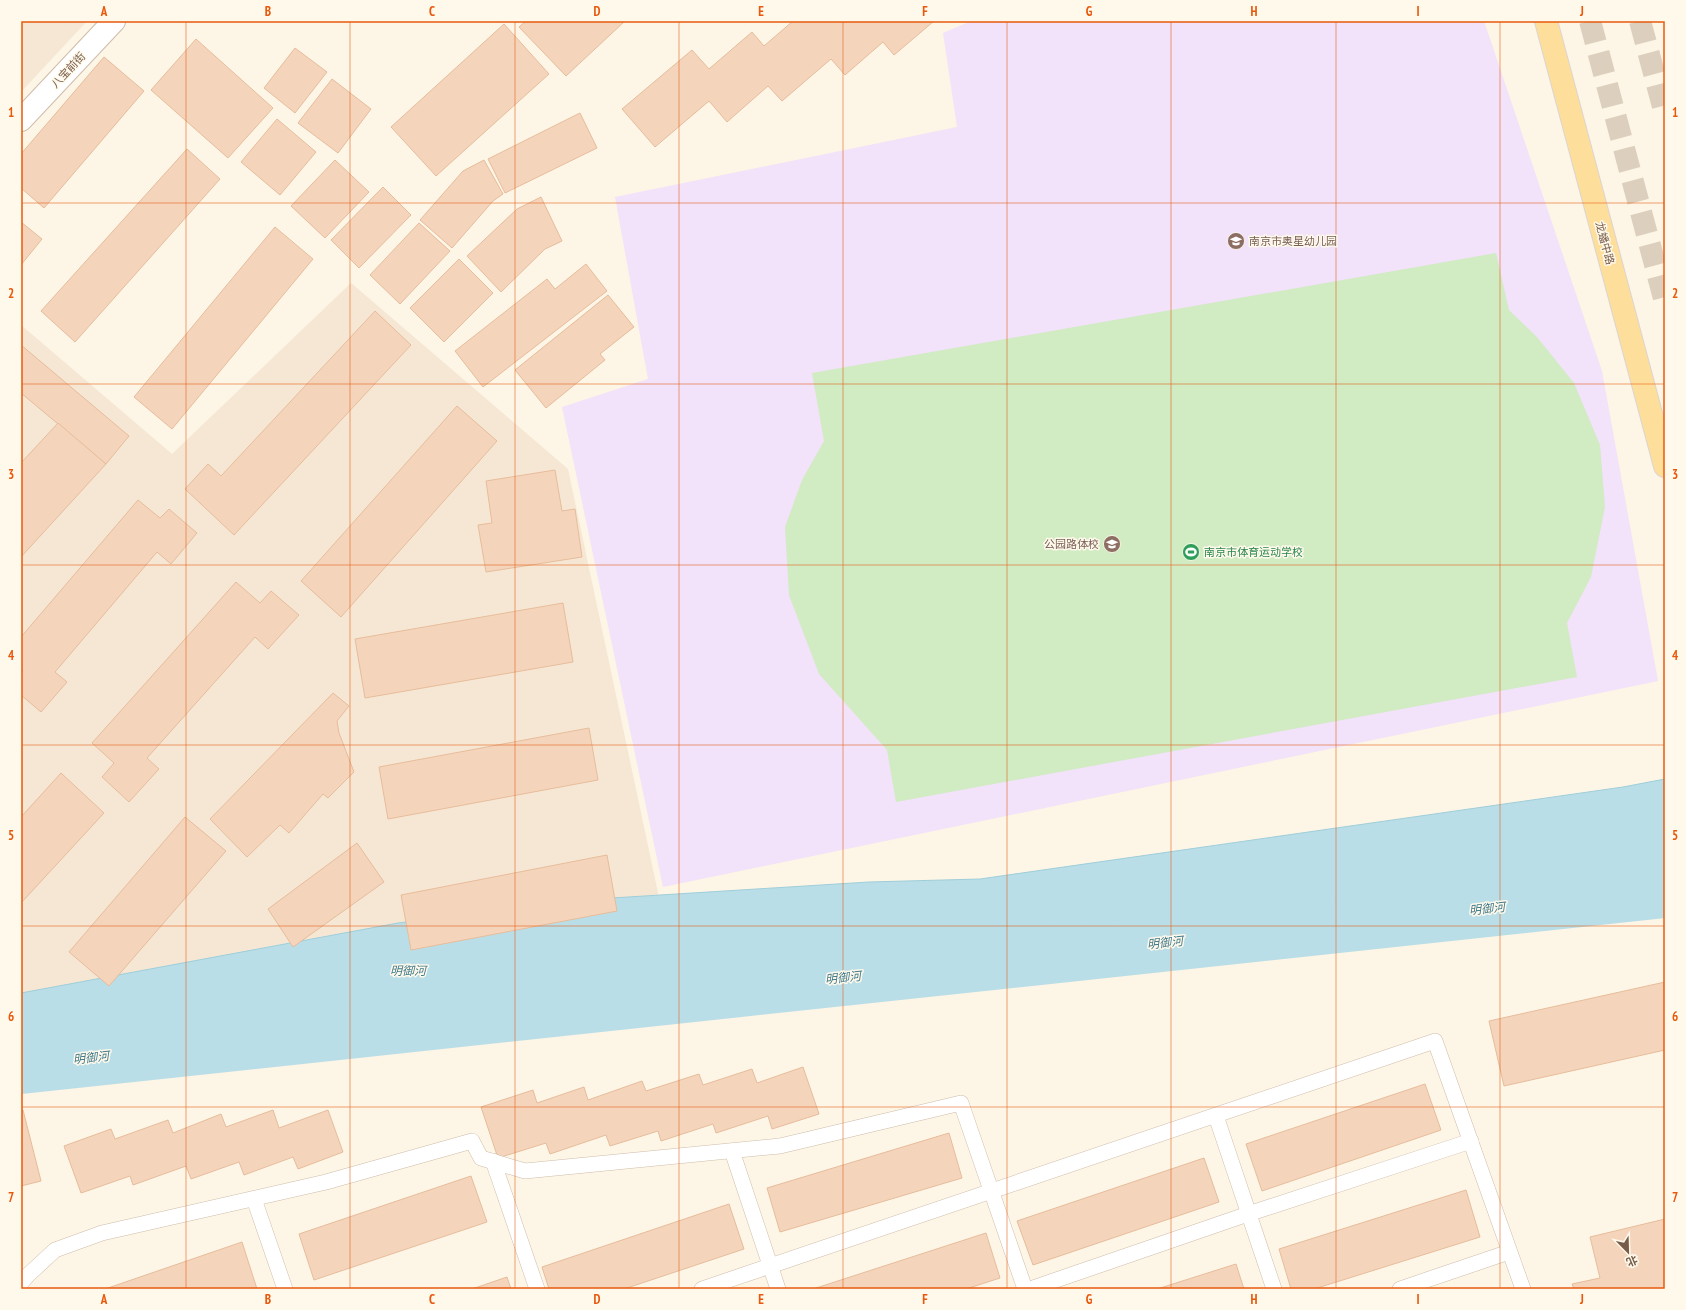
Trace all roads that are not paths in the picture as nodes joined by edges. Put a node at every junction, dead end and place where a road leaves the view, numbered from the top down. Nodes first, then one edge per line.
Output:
1 (114, 21) edge
2 (1546, 21) edge
3 (21, 120) edge
4 (1665, 466) edge
5 (1216, 1116) junction
6 (1471, 1142) junction
7 (732, 1151) junction
8 (493, 1161) junction
9 (991, 1191) junction
10 (254, 1199) junction
11 (1248, 1214) junction
12 (1509, 1252) junction
13 (770, 1266) junction
14 (24, 1279) edge
15 (33, 1289) edge
16 (285, 1289) edge
17 (537, 1289) edge
18 (702, 1289) edge
19 (778, 1289) edge
20 (1025, 1289) edge
21 (1030, 1289) edge
22 (1274, 1289) edge
23 (1400, 1289) edge
24 (1523, 1289) edge

1 - 3 street, 八宝前街
2 - 4 main road, 龙蟠中路
5 - 6 lane
5 - 9 lane
5 - 11 lane
6 - 11 lane
6 - 12 lane
7 - 8 lane
7 - 9 lane
7 - 13 lane
8 - 10 lane
8 - 17 lane
9 - 13 lane
9 - 20 lane
10 - 14 lane
10 - 16 lane
11 - 21 lane
11 - 22 lane
12 - 23 lane
12 - 24 lane
13 - 18 lane
13 - 19 lane
14 - 15 lane

